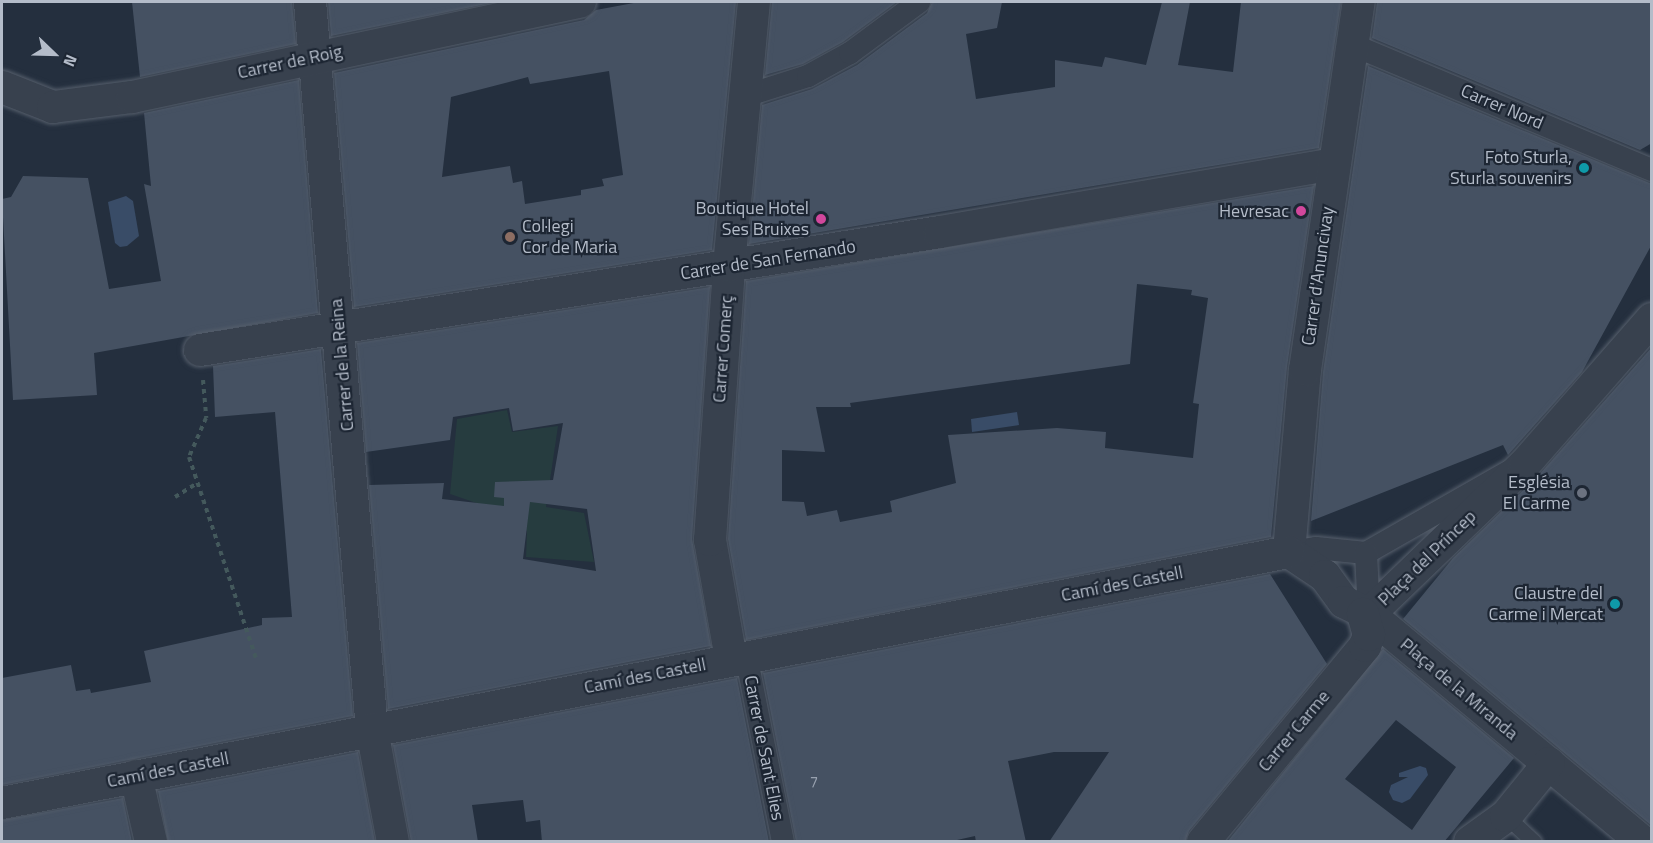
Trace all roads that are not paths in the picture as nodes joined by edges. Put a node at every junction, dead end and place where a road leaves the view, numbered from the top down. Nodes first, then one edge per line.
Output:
1 (310, 2) edge
2 (580, 2) edge
3 (754, 2) edge
4 (919, 2) edge
5 (1359, 2) edge
6 (1353, 45) junction
7 (315, 56) junction
8 (2, 87) edge
9 (745, 96) junction
10 (1334, 164) junction
11 (1652, 170) edge
12 (729, 266) junction
13 (1652, 319) edge
14 (339, 329) junction
15 (200, 350) road end
16 (1525, 464) junction
17 (1289, 552) junction
18 (1366, 553) junction
19 (1366, 614) junction
20 (739, 657) junction
21 (372, 730) junction
22 (1549, 763) junction
23 (136, 776) junction
24 (2, 803) edge
25 (1506, 816) junction
26 (151, 842) edge
27 (393, 842) edge
28 (783, 842) edge
29 (1203, 842) edge
30 (1470, 842) edge
31 (1534, 842) edge
32 (1643, 842) edge

1 - 7 street, Carrer de la Reina
2 - 7 street, Carrer de Roig
3 - 9 street, Carrer Comerç
4 - 9 street
5 - 6 street, Carrer d'Anuncivay
6 - 10 street, Carrer d'Anuncivay
6 - 11 street, Carrer Nord
7 - 8 street, Carrer de Roig
7 - 14 street, Carrer de la Reina
9 - 12 street, Carrer Comerç
10 - 12 street, Carrer de San Fernando
10 - 17 street, Carrer d'Anuncivay
12 - 14 street, Carrer de San Fernando
12 - 20 street, Carrer Comerç
13 - 16 street, Plaça del Príncep
14 - 15 street, Carrer de San Fernando
14 - 21 street, Carrer de la Reina
16 - 18 street
16 - 19 street, Plaça del Príncep
17 - 18 street
17 - 19 street, Plaça del Príncep
17 - 20 street, Camí des Castell
18 - 19 street
19 - 22 street, Plaça de la Miranda
19 - 29 street, Carrer Carme
20 - 21 street, Camí des Castell
20 - 28 street, Carrer de Sant Elies
21 - 23 street, Camí des Castell
21 - 27 street, Carrer de la Reina
22 - 25 street
22 - 32 street, Plaça de la Miranda
23 - 24 street, Camí des Castell
23 - 26 street
25 - 30 street
25 - 31 lane

